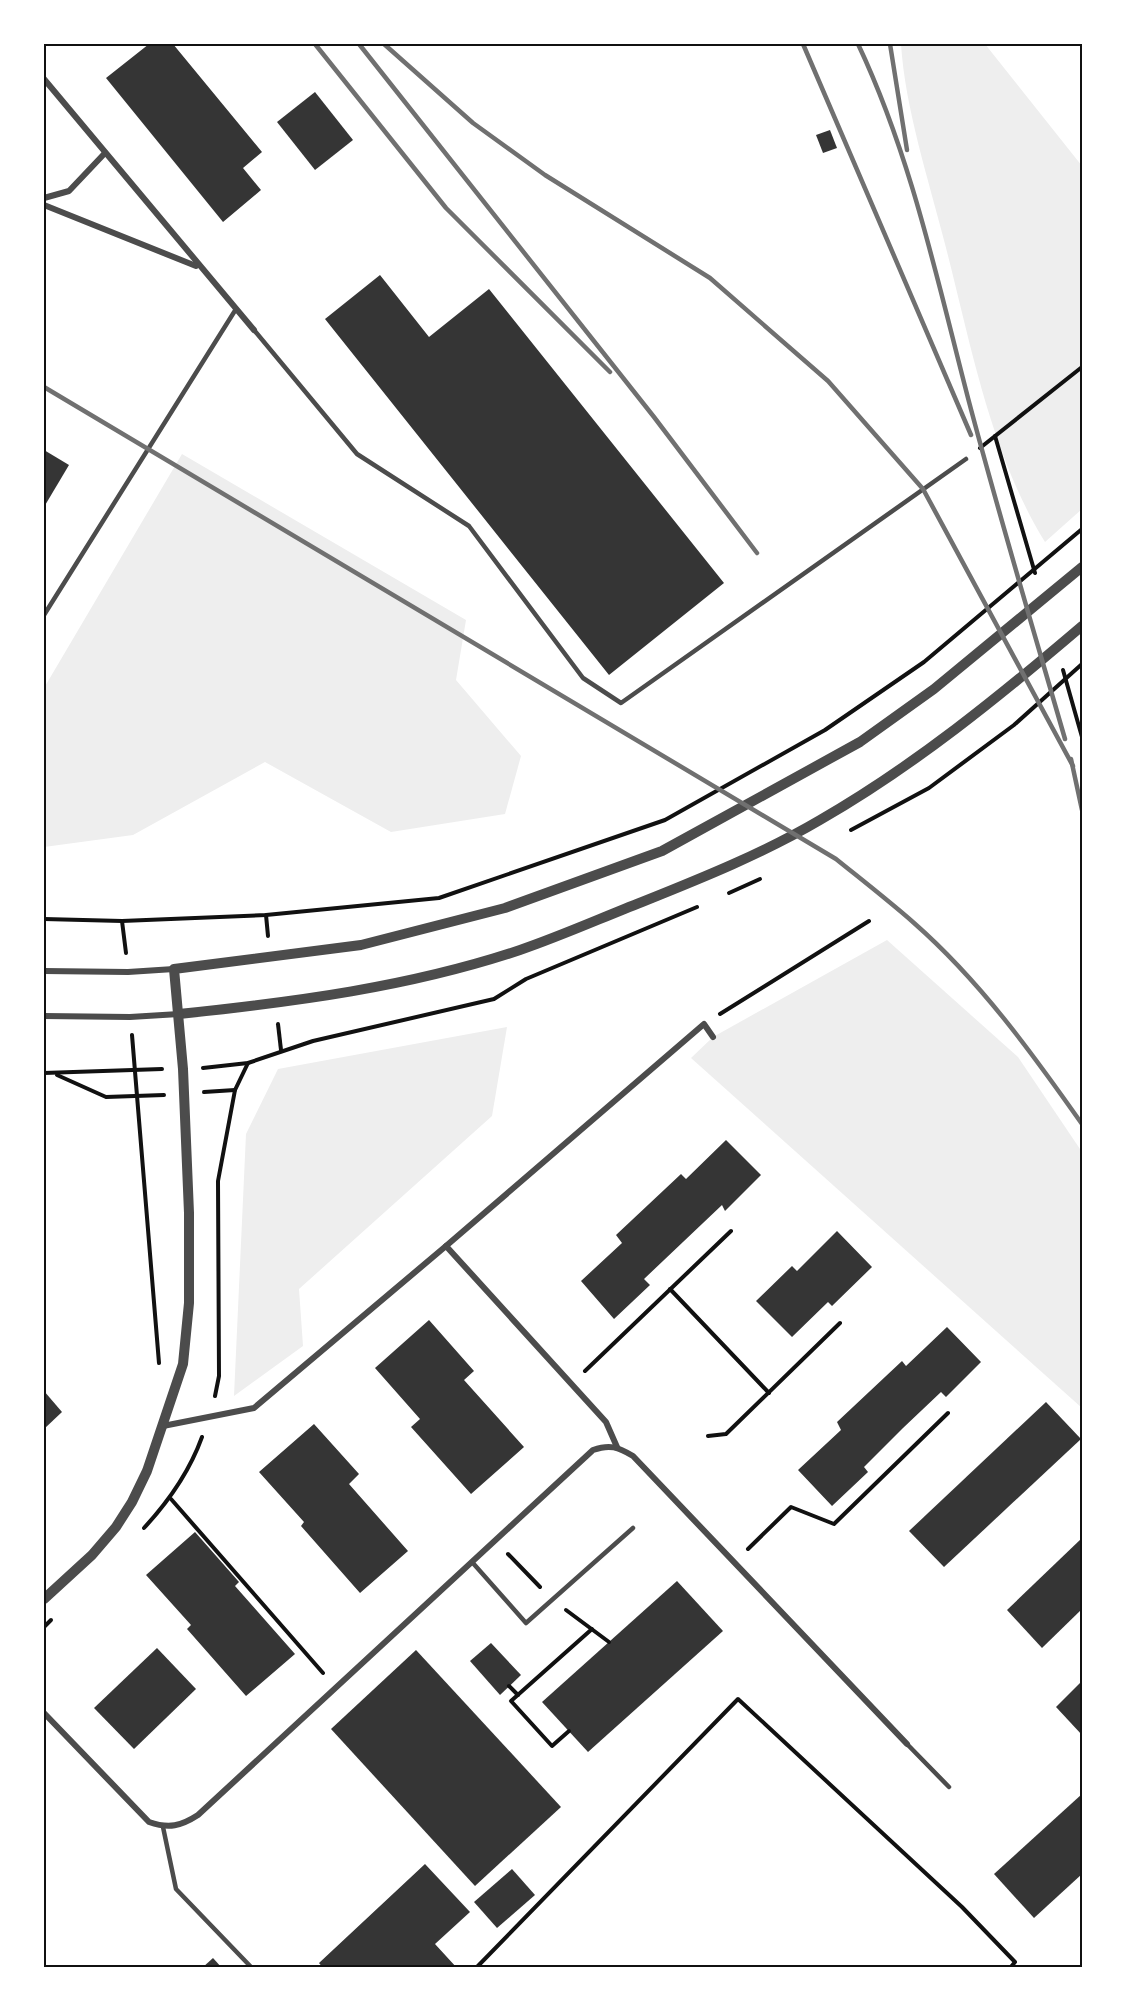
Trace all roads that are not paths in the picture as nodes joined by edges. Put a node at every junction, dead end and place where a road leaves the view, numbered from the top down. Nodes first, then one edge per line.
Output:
1 (44, 79) edge
2 (105, 153) junction
3 (44, 198) edge
4 (44, 205) edge
5 (200, 267) junction
6 (236, 309) junction
7 (254, 330) joint
8 (966, 459) road end
9 (1082, 568) edge
10 (44, 615) edge
11 (1083, 626) edge
12 (174, 969) junction
13 (44, 971) edge
14 (179, 1014) junction
15 (44, 1016) edge
16 (713, 1037) dead end
17 (446, 1246) junction
18 (163, 1426) junction
19 (617, 1447) junction
20 (633, 1528) dead end
21 (472, 1562) junction
22 (44, 1599) edge
23 (44, 1713) edge
24 (907, 1744) joint
25 (949, 1787) dead end
26 (163, 1827) junction
27 (252, 1968) edge

1 - 2 street
2 - 3 street
2 - 5 street
4 - 5 street
5 - 6 street
6 - 7 street
6 - 10 lane
7 - 8 lane
9 - 12 street
11 - 14 street
12 - 13 street
12 - 14 street
14 - 15 street
14 - 18 street
16 - 17 street
17 - 18 street
17 - 19 street
18 - 22 street
19 - 21 street
19 - 24 street
20 - 21 lane
21 - 26 street
23 - 26 street
24 - 25 lane
26 - 27 lane

